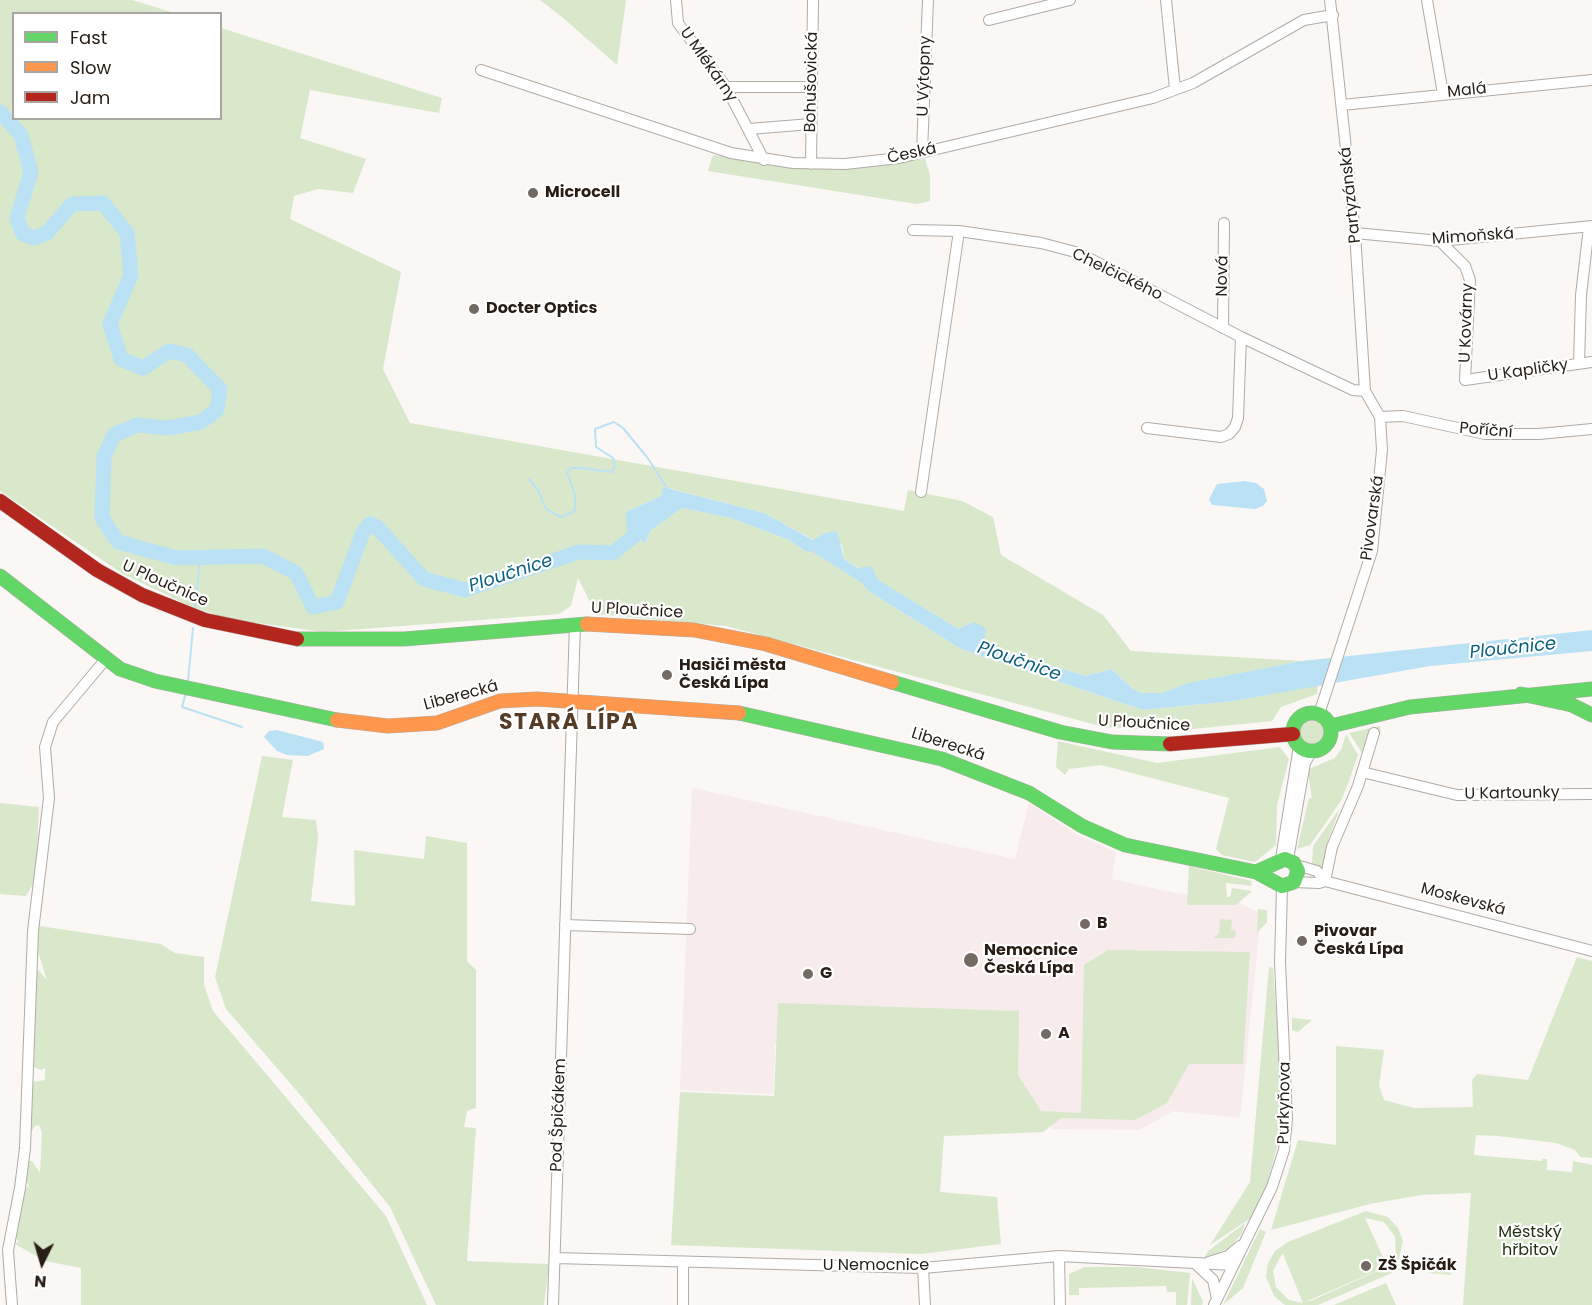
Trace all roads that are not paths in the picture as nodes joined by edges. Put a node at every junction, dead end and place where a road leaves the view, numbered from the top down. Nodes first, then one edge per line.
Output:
1 (676, 0) edge
2 (813, 0) edge
3 (928, 0) edge
4 (1070, 0) edge
5 (1166, 0) edge
6 (1330, 0) edge
7 (1427, 0) edge
8 (1333, 15) junction
9 (988, 20) dead end
10 (481, 70) dead end
11 (1592, 80) edge
12 (726, 87) junction
13 (812, 87) junction
14 (1176, 89) junction
15 (1443, 94) junction
16 (1342, 105) junction
17 (811, 124) junction
18 (749, 129) junction
19 (922, 152) junction
20 (764, 160) junction
21 (811, 164) junction
22 (1224, 223) dead end
23 (1590, 227) edge
24 (913, 230) dead end
25 (959, 231) junction
26 (1355, 233) junction
27 (1440, 241) junction
28 (1222, 328) junction
29 (1241, 337) junction
30 (1592, 362) edge
31 (1579, 364) junction
32 (1465, 380) joint
33 (1365, 391) junction
34 (1380, 417) junction
35 (1147, 428) dead end
36 (1592, 429) edge
37 (921, 492) dead end
38 (0, 501) edge
39 (0, 576) edge
40 (575, 624) junction
41 (105, 660) junction
42 (1592, 688) edge
43 (1521, 694) junction
44 (571, 701) junction
45 (1319, 714) junction
46 (1592, 715) edge
47 (1331, 726) junction
48 (1374, 733) dead end
49 (1301, 744) junction
50 (1362, 772) junction
51 (1592, 794) edge
52 (1285, 862) junction
53 (1256, 872) junction
54 (1325, 881) junction
55 (1283, 883) junction
56 (565, 925) junction
57 (690, 929) dead end
58 (1592, 951) edge
59 (1244, 1244) junction
60 (1059, 1256) junction
61 (555, 1258) junction
62 (683, 1263) junction
63 (1197, 1265) junction
64 (1233, 1265) junction
65 (923, 1268) junction
66 (1216, 1302) edge
67 (12, 1305) edge
68 (553, 1305) edge
69 (683, 1305) edge
70 (925, 1305) edge
71 (1060, 1305) edge

1 - 12 street, U Mlékárny
2 - 13 street, Bohušovická
3 - 19 street, U Výtopny
4 - 9 street
5 - 14 street
6 - 8 street, Partyzánská
7 - 15 street
8 - 14 street, Česká
8 - 16 street, Partyzánská
10 - 20 street, Česká
11 - 15 street, Malá
12 - 13 street
12 - 18 street, U Mlékárny
13 - 17 street, Bohušovická
14 - 19 street, Česká
15 - 16 street, Malá
16 - 26 street, Partyzánská
17 - 18 street
17 - 21 street, Bohušovická
18 - 20 street, U Mlékárny
19 - 21 street, Česká
20 - 21 street, Česká
22 - 28 street, Nová
23 - 27 street, Mimoňská
23 - 31 street
24 - 25 street, Chelčického
25 - 28 street, Chelčického
25 - 37 street
26 - 27 street, Mimoňská
26 - 33 street, Partyzánská
27 - 32 street, U Kovárny
28 - 29 street, Chelčického
29 - 33 street, Chelčického
29 - 35 street
30 - 31 street, U Kapličky
31 - 32 street, U Kapličky
33 - 34 street, Pivovarská
34 - 36 street, Poříční
34 - 45 street, Pivovarská
38 - 40 main road, U Ploučnice
39 - 41 main road, Liberecká
40 - 44 street, Pod Špičákem
40 - 49 main road, U Ploučnice
41 - 44 main road, Liberecká
41 - 67 street
42 - 43 main road
43 - 46 main road
43 - 47 main road
44 - 53 main road, Liberecká
44 - 56 street, Pod Špičákem
45 - 47 main road
45 - 49 main road
47 - 49 main road
48 - 50 street
49 - 52 street
50 - 51 street, U Kartounky
50 - 54 street
52 - 53 main road
52 - 54 street
52 - 55 main road
52 - 55 street
53 - 55 main road
54 - 55 street
54 - 58 street, Moskevská
55 - 59 street, Purkyňova
56 - 57 street
56 - 61 street, Pod Špičákem
59 - 63 street, U Nemocnice
59 - 64 street, Purkyňova
60 - 63 street, U Nemocnice
60 - 65 street, U Nemocnice
60 - 71 street
61 - 62 street, U Nemocnice
61 - 68 street, Pod Špičákem
62 - 65 street, U Nemocnice
62 - 69 street
63 - 64 street, U Nemocnice
63 - 66 street
64 - 66 street, Purkyňova
65 - 70 street

